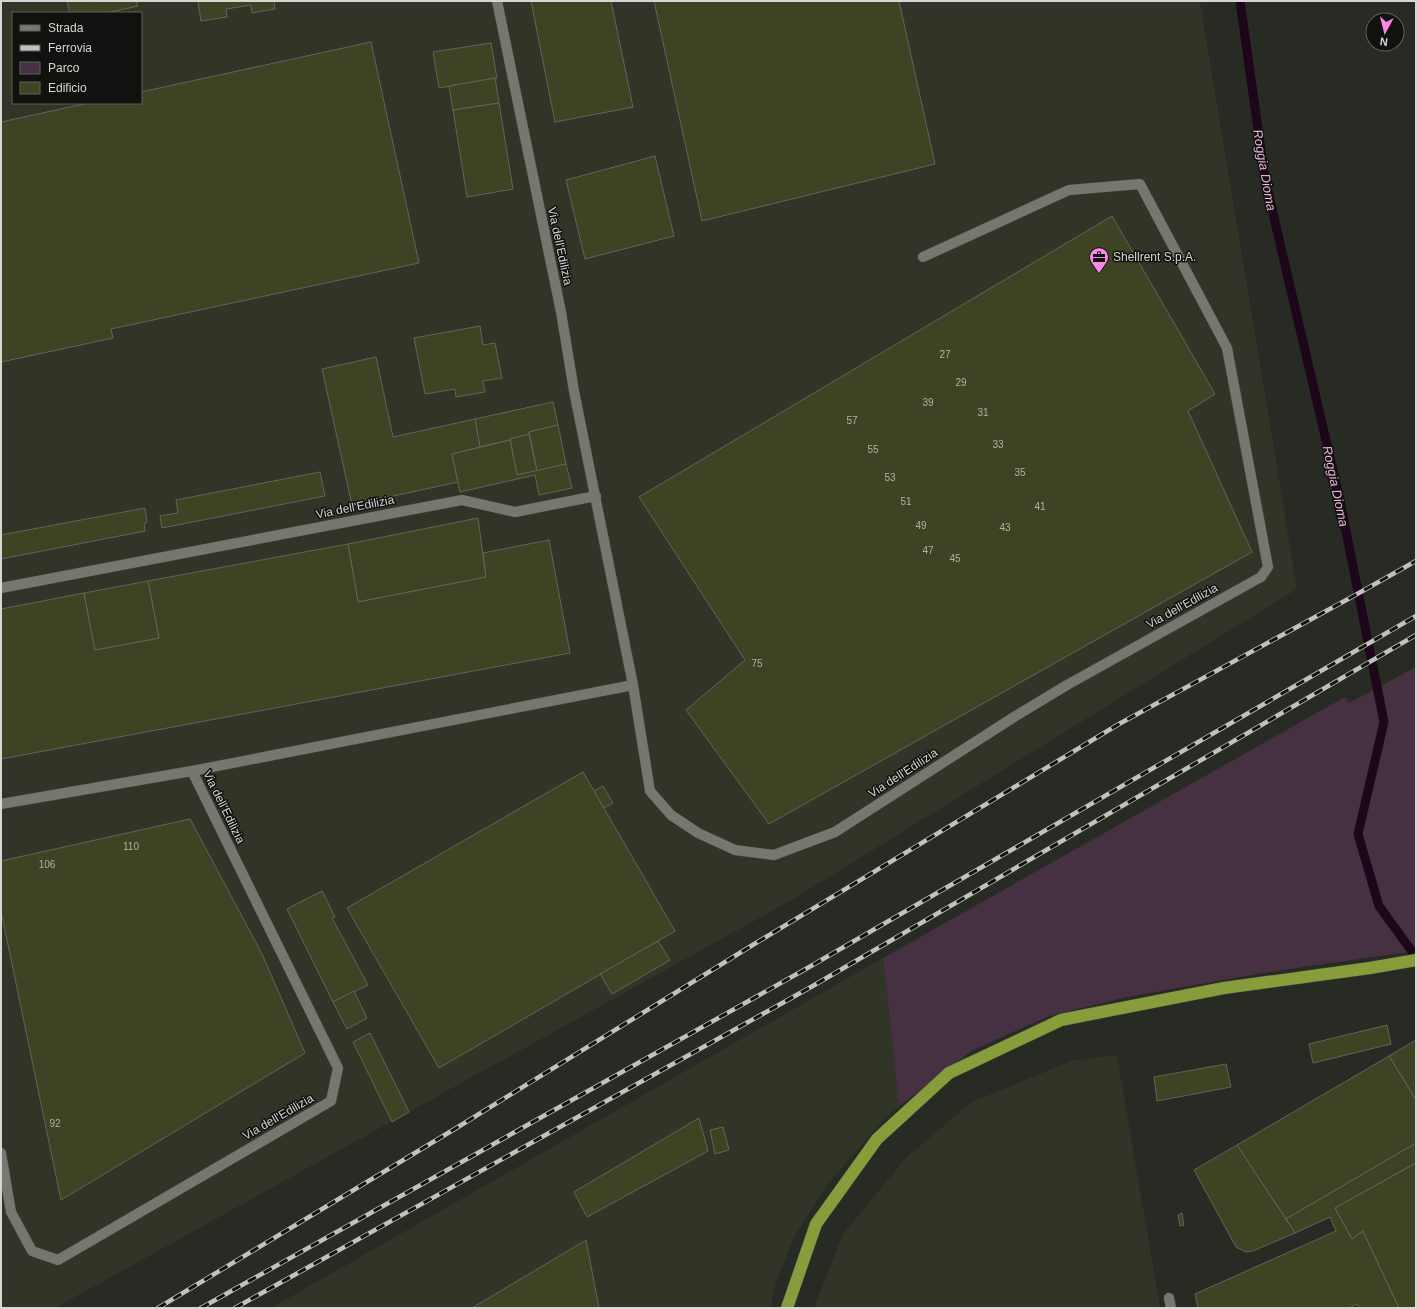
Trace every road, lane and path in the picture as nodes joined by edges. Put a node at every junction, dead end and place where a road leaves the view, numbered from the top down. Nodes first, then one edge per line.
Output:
1 (497, 1) edge
2 (923, 257) dead end
3 (596, 496) junction
4 (1, 588) edge
5 (632, 685) junction
6 (192, 771) junction
7 (1, 804) edge
8 (1416, 960) edge
9 (1, 1153) edge
10 (787, 1308) edge

1 - 3 street, Via dell'Edilizia
2 - 5 street, Via dell'Edilizia
3 - 4 street, Via dell'Edilizia
3 - 5 street, Via dell'Edilizia
5 - 6 street, Via dell'Edilizia
6 - 7 street, Via dell'Edilizia
6 - 9 street, Via dell'Edilizia
8 - 10 highway

